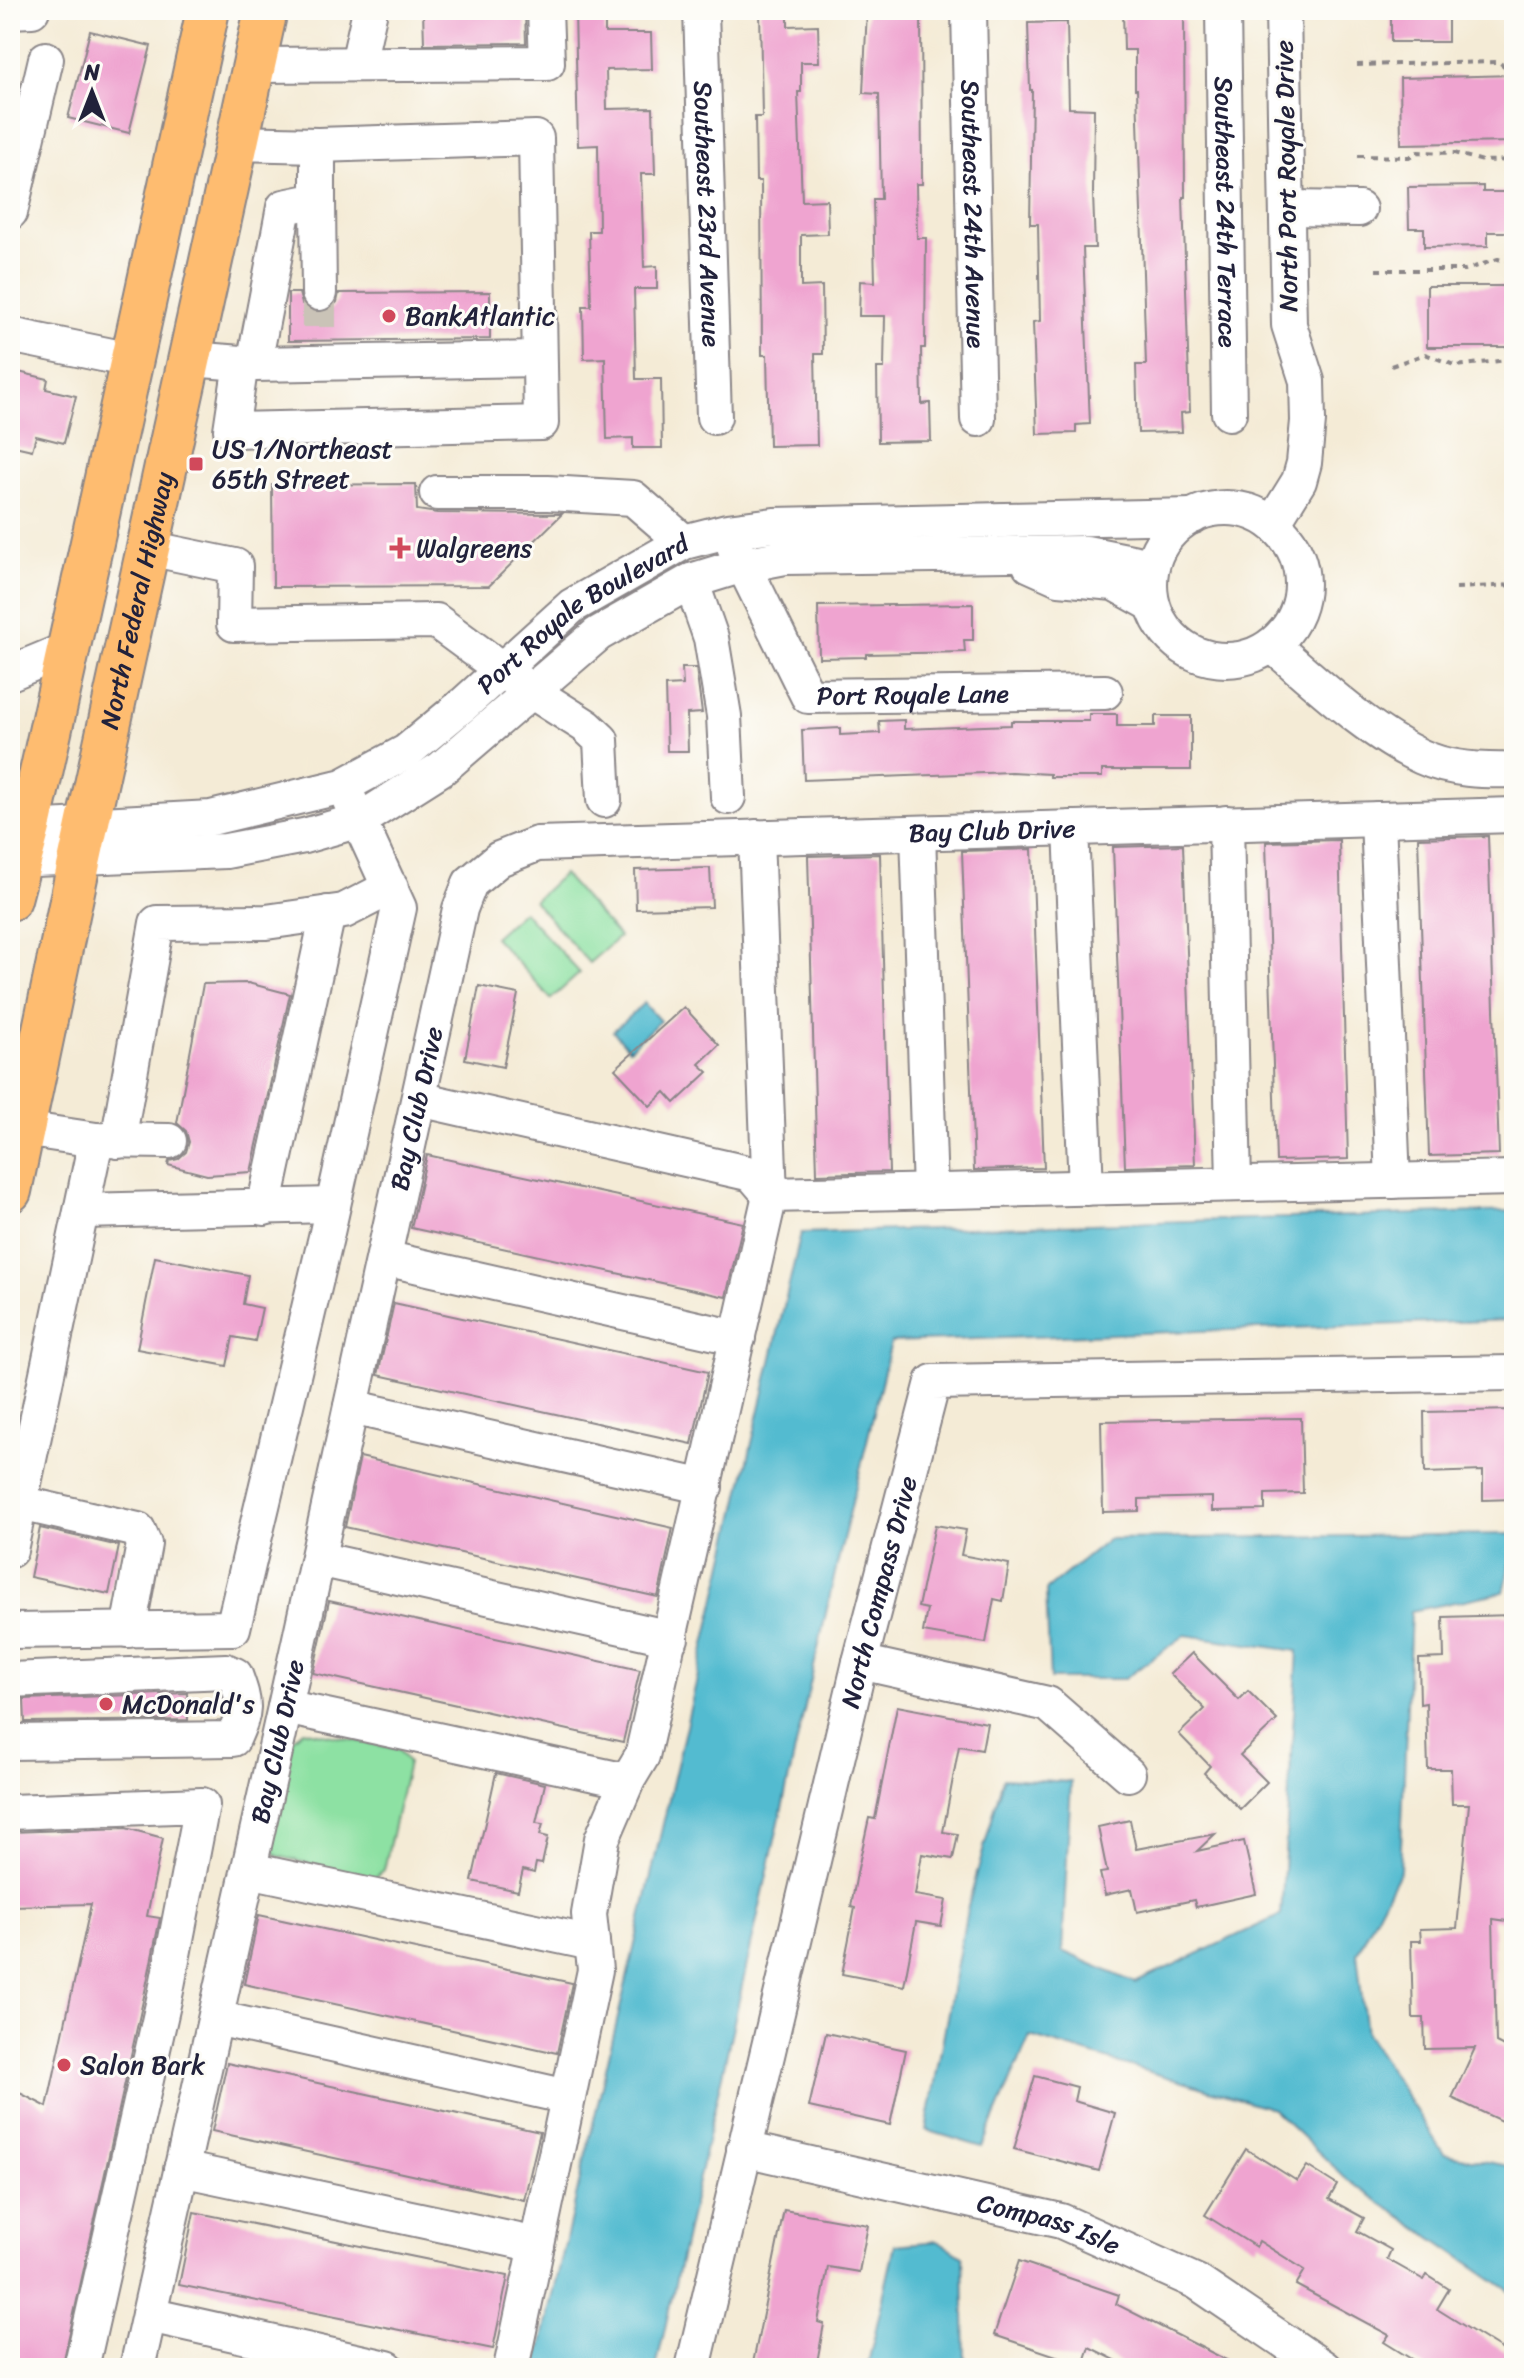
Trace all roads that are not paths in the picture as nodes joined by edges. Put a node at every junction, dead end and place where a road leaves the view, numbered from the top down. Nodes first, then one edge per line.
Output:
1 (32, 10) edge
2 (266, 10) edge
3 (370, 10) edge
4 (545, 10) edge
5 (701, 10) edge
6 (969, 10) edge
7 (1223, 10) edge
8 (1283, 10) edge
9 (10, 11) edge
10 (203, 11) edge
11 (46, 59) dead end
12 (358, 64) junction
13 (254, 65) junction
14 (236, 143) junction
15 (318, 145) junction
16 (318, 200) junction
17 (1287, 208) junction
18 (1359, 209) dead end
19 (10, 212) edge
20 (152, 264) junction
21 (319, 293) tunnel mouth
22 (10, 335) edge
23 (190, 359) junction
24 (539, 359) junction
25 (131, 360) junction
26 (247, 364) junction
27 (1229, 413) dead end
28 (714, 417) dead end
29 (978, 419) dead end
30 (168, 459) junction
31 (437, 493) dead end
32 (1193, 516) junction
33 (1069, 518) junction
34 (1273, 523) junction
35 (727, 531) junction
36 (684, 542) junction
37 (148, 548) junction
38 (1071, 554) junction
39 (993, 556) junction
40 (743, 565) junction
41 (691, 581) junction
42 (1151, 584) junction
43 (1272, 645) junction
44 (68, 649) junction
45 (501, 669) junction
46 (10, 673) edge
47 (531, 691) junction
48 (1105, 692) dead end
49 (1514, 770) edge
50 (343, 786) junction
51 (728, 797) dead end
52 (604, 800) dead end
53 (1514, 815) edge
54 (1378, 819) junction
55 (360, 820) junction
56 (1226, 823) junction
57 (1071, 828) junction
58 (918, 833) junction
59 (756, 837) junction
60 (84, 841) junction
61 (15, 855) edge
62 (391, 887) junction
63 (328, 913) junction
64 (419, 1099) junction
65 (23, 1129) junction
66 (107, 1141) junction
67 (169, 1141) dead end
68 (1514, 1178) edge
69 (1393, 1181) junction
70 (1234, 1184) junction
71 (1086, 1188) junction
72 (10, 1191) edge
73 (930, 1192) junction
74 (770, 1195) junction
75 (333, 1205) junction
76 (264, 1208) junction
77 (82, 1211) junction
78 (384, 1258) junction
79 (738, 1338) junction
80 (1514, 1373) edge
81 (351, 1407) junction
82 (23, 1431) edge
83 (705, 1487) junction
84 (20, 1503) junction
85 (10, 1550) edge
86 (318, 1559) junction
87 (128, 1630) junction
88 (10, 1631) edge
89 (671, 1638) junction
90 (860, 1662) junction
91 (10, 1680) edge
92 (285, 1707) junction
93 (10, 1742) edge
94 (1128, 1774) dead end
95 (627, 1781) junction
96 (10, 1812) edge
97 (249, 1870) junction
98 (592, 1943) junction
99 (216, 2018) junction
100 (568, 2097) junction
101 (744, 2149) junction
102 (181, 2169) junction
103 (537, 2245) junction
104 (149, 2315) junction
105 (81, 2368) edge
106 (137, 2368) edge
107 (387, 2368) edge
108 (511, 2368) edge
109 (693, 2368) edge
110 (1324, 2368) edge

1 - 9 street
2 - 13 main road, North Federal Highway
3 - 12 street
4 - 12 street
5 - 28 street, Southeast 23rd Avenue
6 - 29 street, Southeast 24th Avenue
7 - 27 street, Southeast 24th Terrace
8 - 17 street, North Port Royale Drive
10 - 20 main road
11 - 19 street
12 - 13 street
13 - 14 main road, North Federal Highway
14 - 15 street
14 - 23 main road, North Federal Highway
15 - 16 street
15 - 24 street
16 - 21 street
16 - 26 street
17 - 18 street
17 - 34 street, North Port Royale Drive
20 - 23 main road
20 - 25 main road
22 - 25 street
23 - 26 street
23 - 30 main road, North Federal Highway
24 - 26 street
24 - 26 street
25 - 30 main road
25 - 44 main road
30 - 37 main road, North Federal Highway
31 - 36 street
32 - 33 street, Port Royale Boulevard
32 - 34 street
32 - 42 street
33 - 35 street, Port Royale Boulevard
33 - 38 street
34 - 43 street
35 - 36 street, Port Royale Boulevard
35 - 40 street, Port Royale Lane
36 - 45 street, Port Royale Boulevard
37 - 45 street
37 - 60 main road, North Federal Highway
38 - 39 street, Port Royale Boulevard
38 - 42 street, Port Royale Boulevard
39 - 40 street, Port Royale Boulevard
39 - 42 street, Port Royale Boulevard
40 - 41 street, Port Royale Boulevard
40 - 48 street, Port Royale Lane
41 - 47 street, Port Royale Boulevard
41 - 51 street
42 - 43 street
43 - 49 street
44 - 46 street
44 - 61 main road
45 - 47 street
45 - 50 street, Port Royale Boulevard
47 - 52 street
47 - 55 street, Port Royale Boulevard
50 - 55 street
50 - 60 street, Port Royale Boulevard
53 - 54 street, Bay Club Drive
54 - 56 street, Bay Club Drive
54 - 69 street
55 - 60 street, Port Royale Boulevard
55 - 62 street
56 - 57 street, Bay Club Drive
56 - 70 street
57 - 58 street, Bay Club Drive
57 - 71 street
58 - 59 street, Bay Club Drive
58 - 73 street
59 - 64 street, Bay Club Drive
59 - 74 street
60 - 61 street, Port Royale Boulevard
60 - 65 main road, North Federal Highway
62 - 63 street
62 - 75 street
63 - 66 street
63 - 76 street
64 - 74 street
64 - 78 street, Bay Club Drive
65 - 66 street
65 - 72 main road, North Federal Highway
66 - 67 street
66 - 77 street
68 - 69 street
69 - 70 street
70 - 71 street
71 - 73 street
73 - 74 street
74 - 79 street
75 - 76 street
75 - 87 street
76 - 77 street
77 - 82 street
78 - 79 street
78 - 81 street, Bay Club Drive
79 - 83 street
80 - 90 street, North Compass Drive
81 - 83 street
81 - 86 street, Bay Club Drive
82 - 84 street
83 - 89 street
84 - 85 street
84 - 87 street
86 - 89 street
86 - 92 street, Bay Club Drive
87 - 88 street
89 - 95 street
90 - 94 street
90 - 101 street, North Compass Drive
91 - 93 street
92 - 95 street
92 - 97 street, Bay Club Drive
95 - 98 street
96 - 105 street
97 - 98 street
97 - 99 street, Bay Club Drive
98 - 100 street
99 - 100 street
99 - 102 street, Bay Club Drive
100 - 103 street
101 - 109 street, North Compass Drive
101 - 110 street, Compass Isle
102 - 103 street
102 - 104 street, Bay Club Drive
103 - 108 street
104 - 106 street, Bay Club Drive
104 - 107 street

